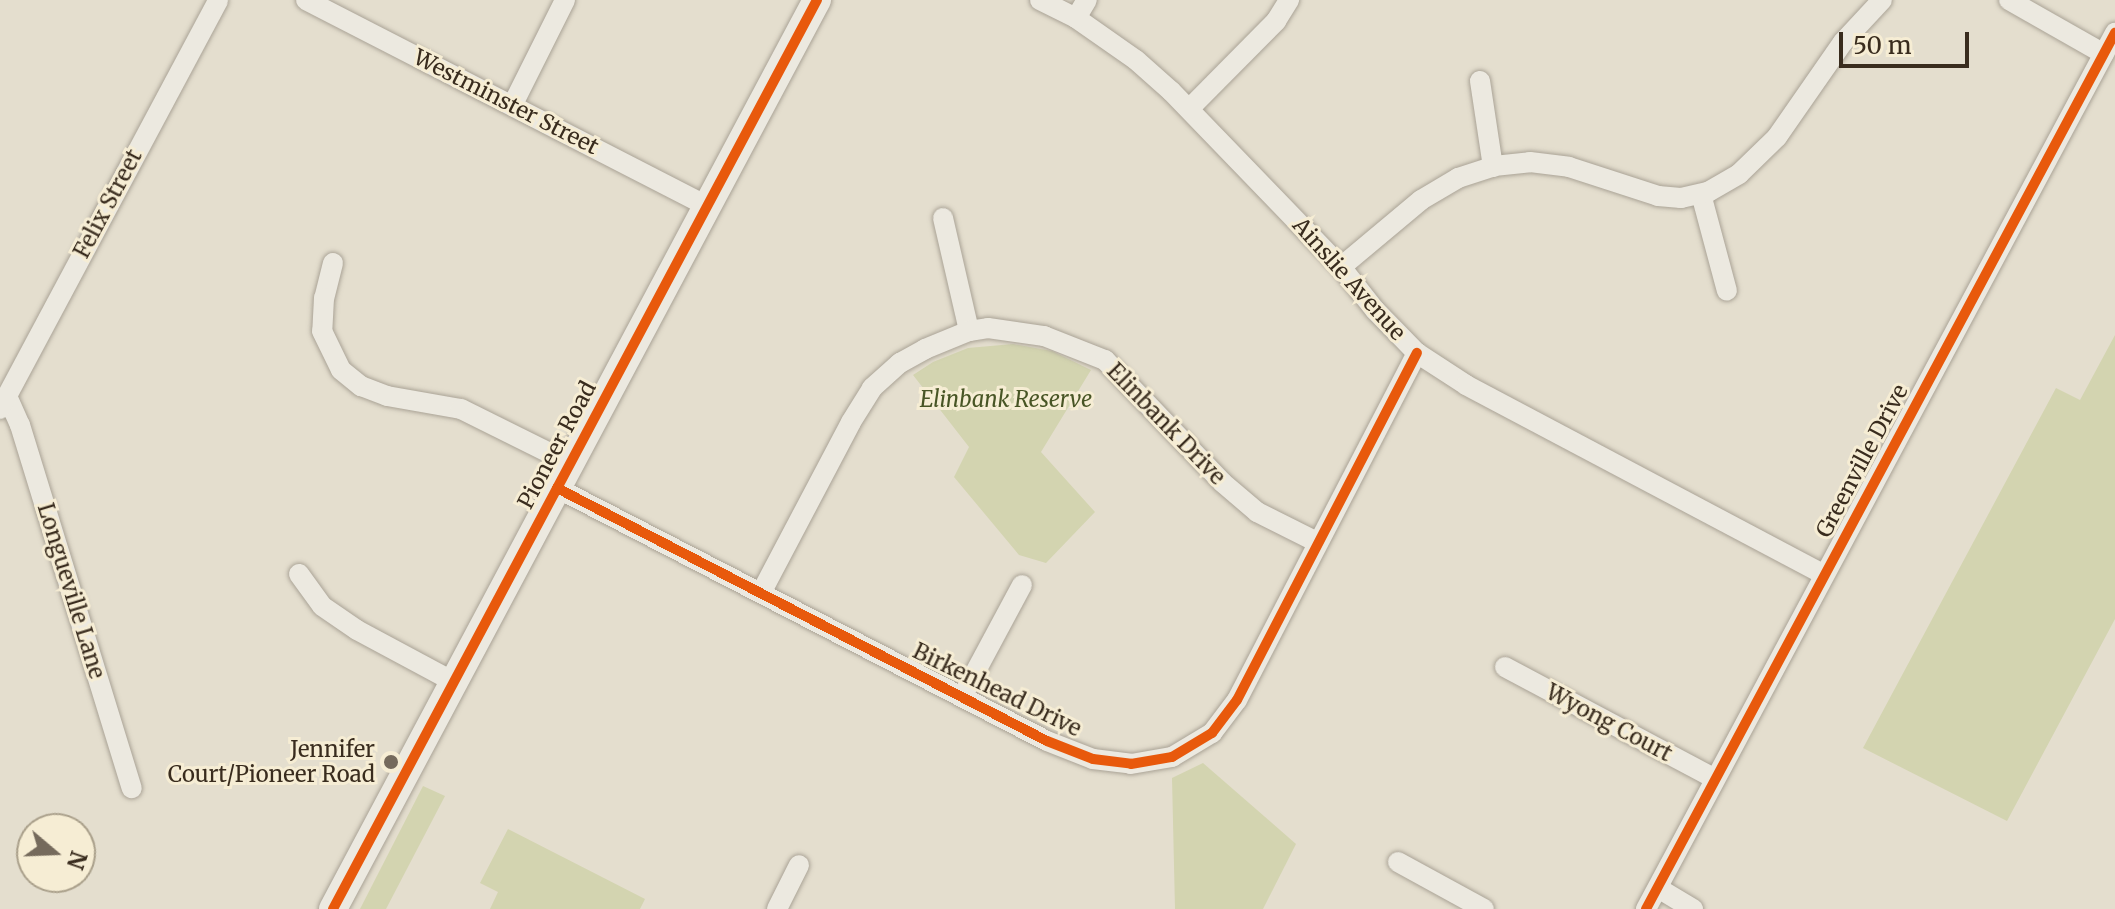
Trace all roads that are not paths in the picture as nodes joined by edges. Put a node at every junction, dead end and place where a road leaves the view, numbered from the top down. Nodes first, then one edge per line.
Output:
1 (218, 0) edge
2 (306, 0) edge
3 (565, 0) edge
4 (817, 0) edge
5 (1040, 0) edge
6 (1289, 0) edge
7 (1882, 0) edge
8 (2009, 0) edge
9 (1082, 9) edge
10 (2115, 33) edge
11 (2104, 54) junction
12 (1480, 81) dead end
13 (513, 104) junction
14 (1189, 109) junction
15 (1493, 167) junction
16 (1701, 194) junction
17 (706, 206) junction
18 (943, 218) dead end
19 (333, 263) dead end
20 (1341, 267) junction
21 (1727, 291) dead end
22 (969, 331) junction
23 (1417, 353) junction
24 (4, 402) edge
25 (570, 463) junction
26 (557, 488) junction
27 (1317, 542) junction
28 (299, 574) dead end
29 (1823, 574) junction
30 (1022, 585) dead end
31 (761, 593) junction
32 (1505, 667) dead end
33 (454, 682) junction
34 (962, 697) junction
35 (1714, 778) junction
36 (132, 788) dead end
37 (1398, 862) dead end
38 (799, 865) dead end
39 (1658, 888) junction
40 (333, 909) edge
41 (777, 909) edge
42 (1484, 909) edge
43 (1646, 909) edge
44 (1693, 909) edge

1 - 24 street, Felix Street
2 - 13 street, Westminster Street
3 - 13 street
4 - 17 main road, Pioneer Road
5 - 9 street, Ainslie Avenue
6 - 14 street
7 - 16 street
8 - 11 street
9 - 14 street, Ainslie Avenue
10 - 11 street, Greenville Drive
11 - 29 street, Greenville Drive
12 - 15 street
13 - 17 street, Westminster Street
14 - 20 street, Ainslie Avenue
15 - 16 street
15 - 20 street
16 - 21 street
17 - 25 main road, Pioneer Road
18 - 22 street
19 - 25 street
20 - 23 street, Ainslie Avenue
22 - 27 street, Elinbank Drive
22 - 31 street, Elinbank Drive
23 - 27 street, Birkenhead Drive
23 - 29 street, Ainslie Avenue
24 - 36 street, Longueville Lane
25 - 26 main road, Pioneer Road
26 - 31 street, Birkenhead Drive
26 - 33 main road, Pioneer Road
27 - 34 street, Birkenhead Drive
28 - 33 street
29 - 35 street, Greenville Drive
30 - 34 street
31 - 34 street, Birkenhead Drive
32 - 35 street, Wyong Court
33 - 40 main road, Pioneer Road
35 - 39 street, Greenville Drive
37 - 42 street
38 - 41 street
39 - 43 street, Greenville Drive
39 - 44 street

